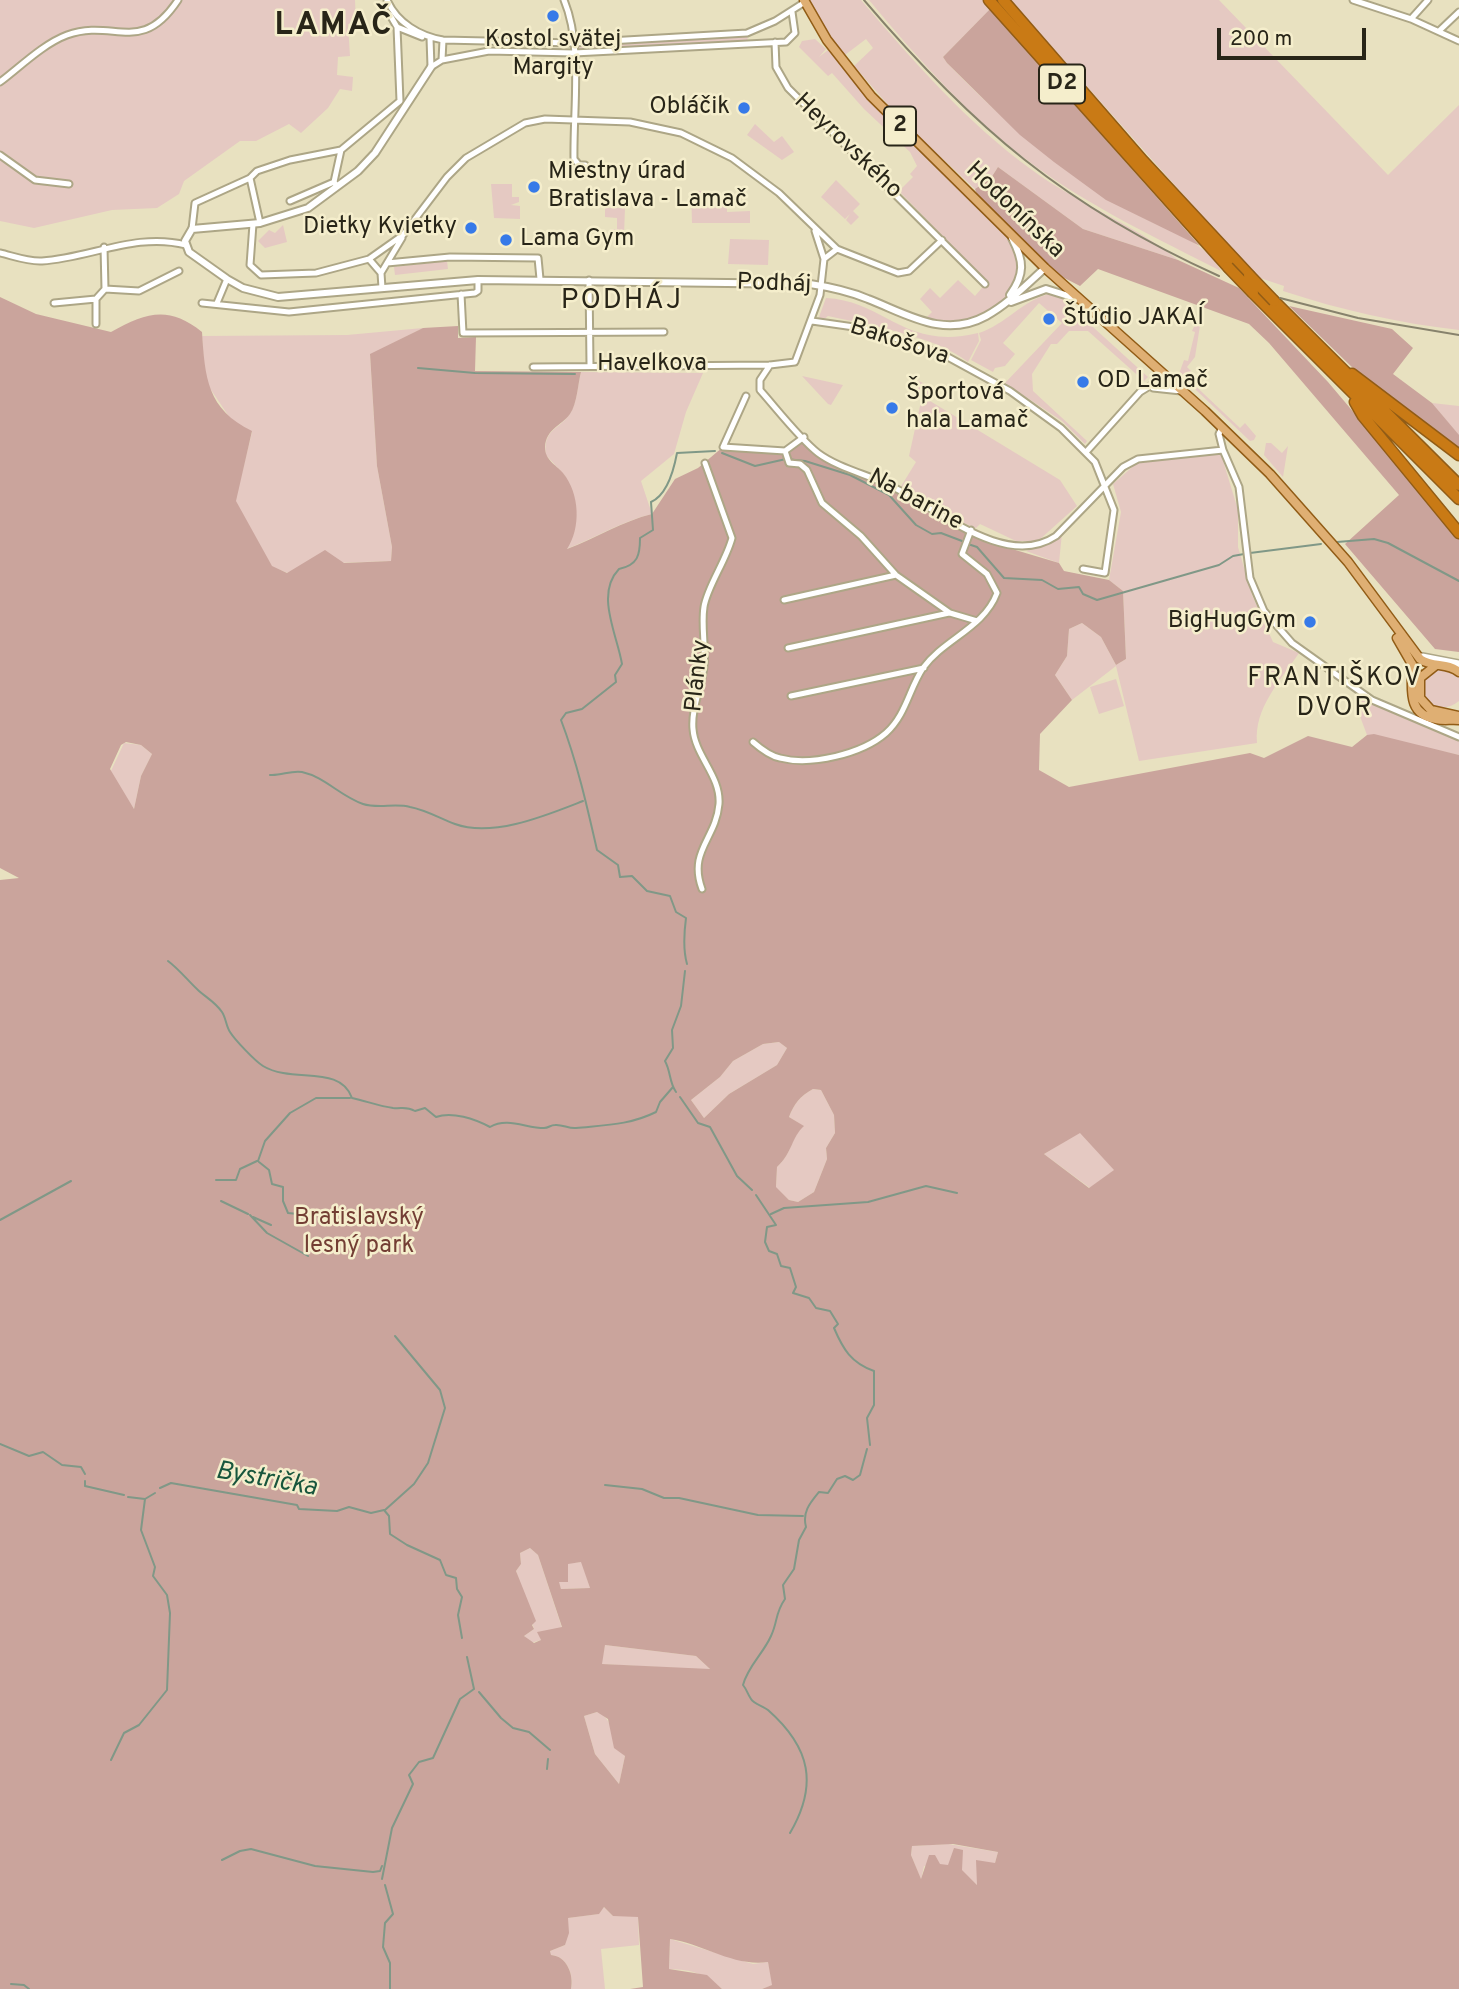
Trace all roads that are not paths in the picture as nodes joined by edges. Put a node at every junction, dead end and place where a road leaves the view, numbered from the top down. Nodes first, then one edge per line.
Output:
1 (178, 0) edge
2 (387, 0) edge
3 (564, 0) edge
4 (989, 0) edge
5 (1003, 0) edge
6 (1353, 0) edge
7 (1428, 0) edge
8 (805, 1) edge
9 (1363, 1) edge
10 (792, 12) junction
11 (1459, 12) edge
12 (390, 15) dead end
13 (1411, 19) junction
14 (397, 27) junction
15 (1439, 32) junction
16 (428, 37) junction
17 (443, 40) junction
18 (1459, 41) edge
19 (775, 42) junction
20 (574, 43) junction
21 (574, 53) junction
22 (442, 60) junction
23 (431, 67) junction
24 (0, 82) edge
25 (403, 103) junction
26 (574, 118) junction
27 (341, 150) junction
28 (0, 155) edge
29 (1139, 164) junction
30 (585, 165) dead end
31 (250, 178) junction
32 (1154, 180) junction
33 (69, 184) dead end
34 (336, 185) junction
35 (290, 201) dead end
36 (256, 224) junction
37 (192, 229) junction
38 (815, 230) junction
39 (1009, 234) junction
40 (403, 235) junction
41 (942, 240) junction
42 (186, 244) junction
43 (104, 247) junction
44 (837, 249) junction
45 (0, 253) edge
46 (369, 259) junction
47 (824, 259) junction
48 (387, 263) junction
49 (1045, 268) junction
50 (179, 271) dead end
51 (381, 273) junction
52 (227, 279) junction
53 (540, 279) junction
54 (478, 280) junction
55 (589, 280) junction
56 (985, 284) dead end
57 (822, 286) junction
58 (382, 288) junction
59 (105, 289) junction
60 (461, 294) junction
61 (96, 299) junction
62 (1078, 299) junction
63 (54, 303) dead end
64 (202, 303) dead end
65 (217, 303) junction
66 (1003, 305) junction
67 (812, 321) junction
68 (96, 324) dead end
69 (589, 331) junction
70 (664, 332) dead end
71 (1334, 363) junction
72 (590, 365) junction
73 (770, 365) junction
74 (533, 367) dead end
75 (1166, 376) junction
76 (1150, 387) junction
77 (1183, 392) junction
78 (1350, 393) junction
79 (746, 396) dead end
80 (1222, 427) junction
81 (804, 437) junction
82 (1223, 450) junction
83 (1087, 451) junction
84 (1459, 455) edge
85 (787, 457) junction
86 (705, 463) dead end
87 (1459, 485) edge
88 (1104, 487) junction
89 (1459, 499) edge
90 (971, 530) junction
91 (1459, 533) edge
92 (1083, 569) dead end
93 (896, 575) junction
94 (784, 600) dead end
95 (950, 613) junction
96 (977, 621) junction
97 (788, 648) dead end
98 (1413, 656) junction
99 (1459, 664) edge
100 (1435, 666) junction
101 (924, 668) junction
102 (1459, 671) edge
103 (1420, 678) junction
104 (791, 696) dead end
105 (1459, 706) edge
106 (1448, 712) junction
107 (1459, 718) edge
108 (1459, 737) edge
109 (753, 742) dead end
110 (702, 889) dead end

1 - 24 street
2 - 16 street
3 - 20 street
4 - 29 highway, D2
5 - 29 highway, D2
6 - 9 street
7 - 13 street
8 - 10 street
8 - 39 main road, Hodonínska / 2
9 - 13 street
10 - 19 street
10 - 20 street
11 - 15 street
12 - 14 street
13 - 15 street
14 - 16 street
14 - 25 street
15 - 18 street
16 - 17 street
16 - 23 street
17 - 20 street
17 - 22 street
19 - 21 street
19 - 41 street, Heyrovského
20 - 21 street
21 - 22 street
21 - 26 street
22 - 23 street
23 - 25 street
25 - 27 street
25 - 34 street
26 - 30 street
26 - 38 street
26 - 40 street
27 - 31 street
27 - 34 street
28 - 33 street
29 - 32 highway, D2
31 - 36 street
31 - 37 street
32 - 71 highway, D2, bridge
32 - 78 highway, D2, bridge
34 - 35 street
34 - 36 street
36 - 37 street
36 - 46 street
37 - 42 street
38 - 44 street
38 - 47 street
39 - 49 main road, Hodonínska / 2
39 - 66 street
40 - 46 street
40 - 48 street
41 - 44 street
41 - 56 street, Heyrovského
42 - 43 street
42 - 52 street, Podháj
43 - 45 street
43 - 59 street
44 - 47 street
46 - 51 street
47 - 57 street
48 - 51 street
48 - 53 street
49 - 62 main road, Hodonínska / 2
49 - 66 street, Podháj
50 - 59 street
51 - 58 street
52 - 58 street, Podháj
52 - 65 street
53 - 54 street, Podháj
53 - 55 street, Podháj
54 - 58 street, Podháj
54 - 60 street
55 - 57 street, Podháj
55 - 69 street
57 - 66 street, Podháj
57 - 67 street
59 - 61 street
60 - 65 street
60 - 69 street
61 - 63 street
61 - 68 street
62 - 66 street
62 - 75 main road, Hodonínska / 2
64 - 65 street
67 - 73 street
67 - 83 street, Bakošova
69 - 70 street
69 - 72 street
71 - 84 highway
71 - 87 highway, D2
72 - 73 street, Havelkova
72 - 74 street, Havelkova
73 - 81 street, Na barine
75 - 76 street
75 - 77 main road, Hodonínska / 2
76 - 77 street
76 - 83 street
77 - 80 main road, Hodonínska / 2
78 - 89 highway, D2
78 - 91 highway
79 - 85 street
80 - 82 street
80 - 98 main road, Hodonínska / 2
81 - 85 street
81 - 90 street, Na barine
82 - 88 street, Na barine
82 - 108 street
83 - 88 street, Bakošova
85 - 93 street
86 - 110 street, Plánky
88 - 90 street, Na barine
88 - 92 street, Bakošova
90 - 96 street
93 - 94 street
93 - 95 street
95 - 96 street
95 - 97 street
96 - 101 street
98 - 99 main road
98 - 100 main road, Hodonínska / 2
98 - 103 main road, Hodonínska / 2
98 - 107 main road
100 - 102 main road, Hodonínska / 2
100 - 103 main road
101 - 104 street
101 - 109 street
103 - 106 main road, Hodonínska / 2
105 - 106 main road
106 - 107 main road, Hodonínska / 2

